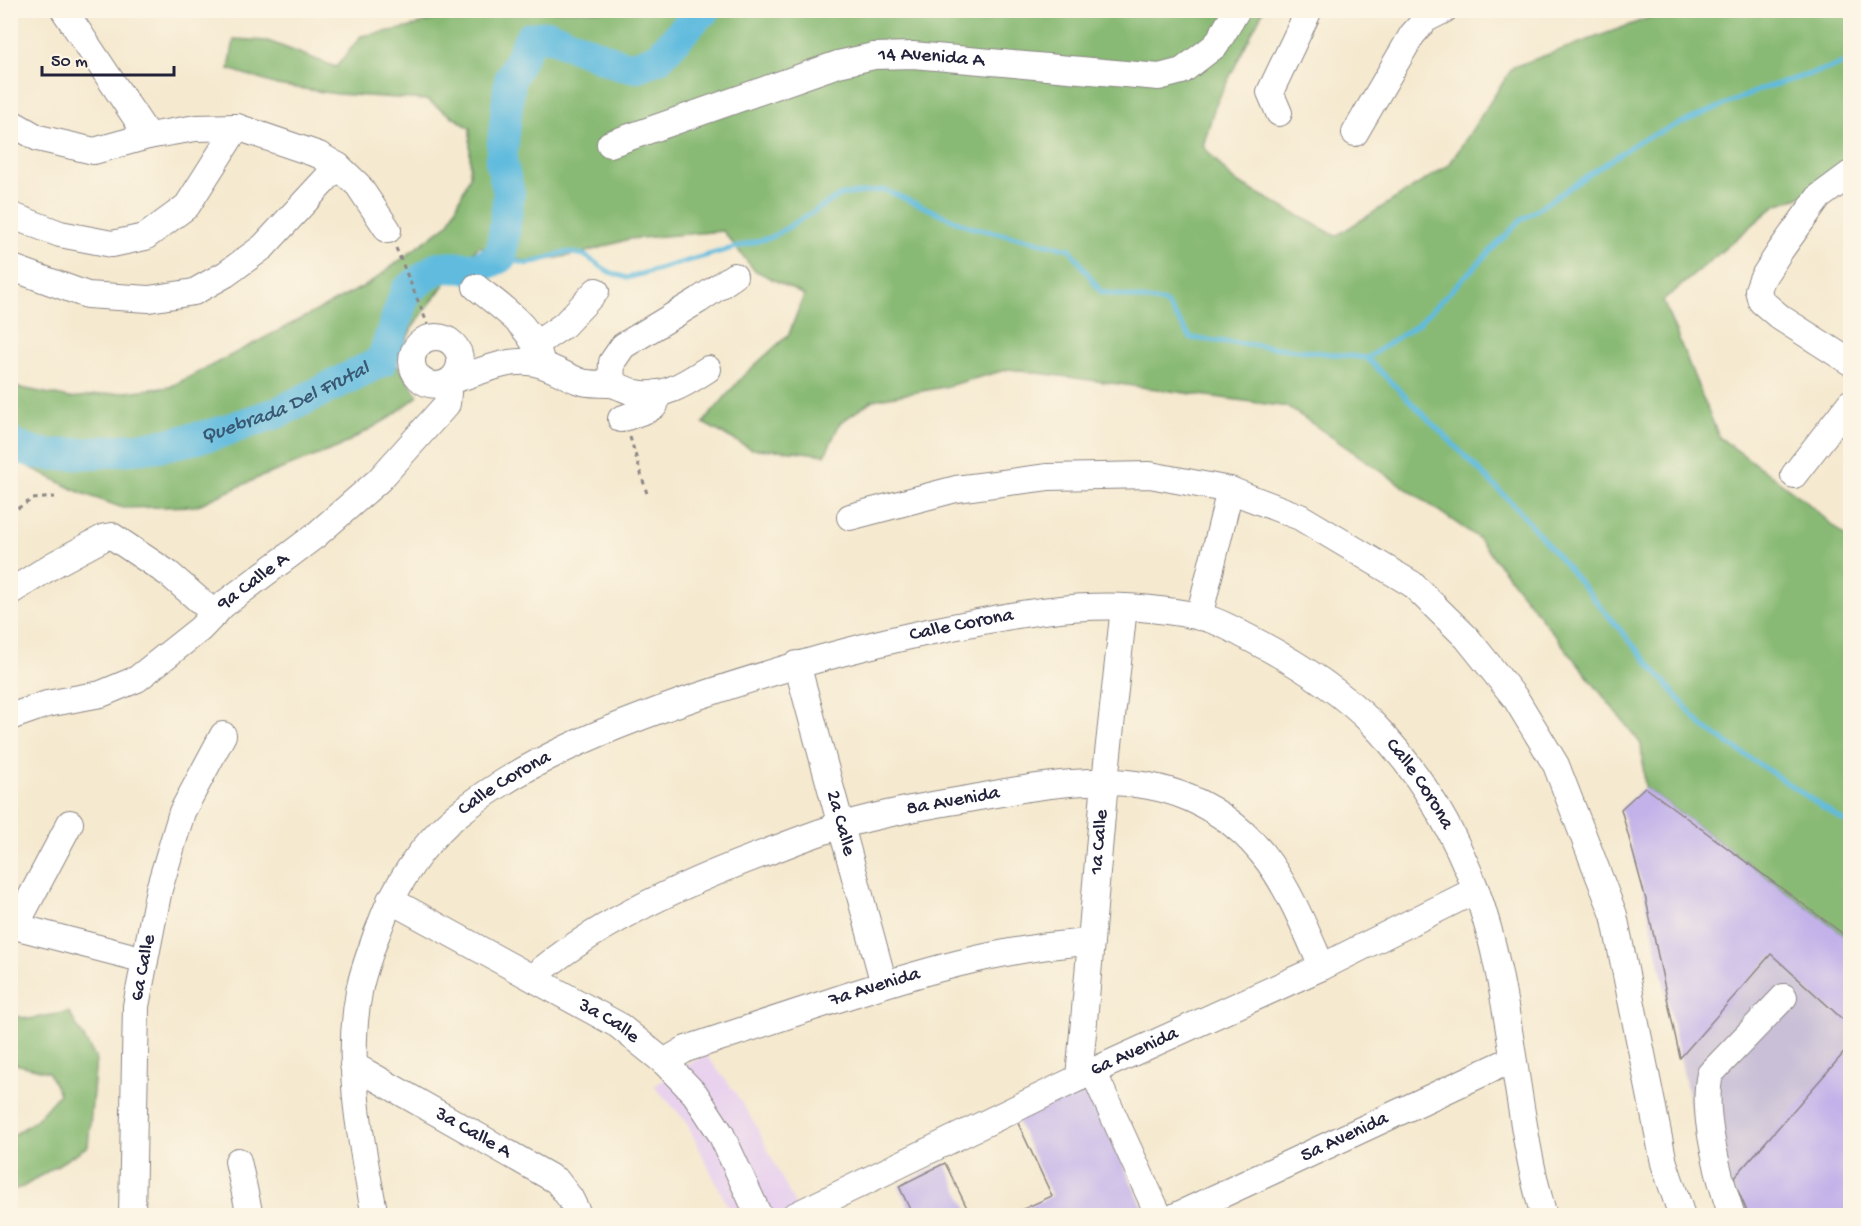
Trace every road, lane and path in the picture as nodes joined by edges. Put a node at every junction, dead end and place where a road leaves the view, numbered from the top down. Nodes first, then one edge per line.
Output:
1 (64, 10) edge
2 (1237, 10) edge
3 (1309, 10) edge
4 (1444, 10) edge
5 (1279, 113) dead end
6 (10, 122) edge
7 (237, 127) junction
8 (1355, 133) dead end
9 (148, 136) junction
10 (610, 144) dead end
11 (338, 166) junction
12 (1851, 174) edge
13 (10, 214) edge
14 (388, 230) joint
15 (10, 267) edge
16 (734, 276) dead end
17 (476, 287) dead end
18 (596, 291) dead end
19 (432, 334) junction
20 (539, 354) junction
21 (1851, 362) edge
22 (708, 369) dead end
23 (449, 382) junction
24 (611, 384) junction
25 (657, 393) junction
26 (1851, 403) edge
27 (621, 419) joint
28 (1794, 475) dead end
29 (1230, 490) junction
30 (55, 497) dead end
31 (648, 497) dead end
32 (10, 513) edge
33 (850, 517) dead end
34 (10, 592) edge
35 (1124, 607) junction
36 (215, 614) junction
37 (1199, 617) junction
38 (797, 664) junction
39 (10, 717) edge
40 (223, 735) dead end
41 (1105, 781) junction
42 (70, 823) dead end
43 (842, 825) junction
44 (1476, 890) junction
45 (390, 900) junction
46 (13, 926) edge
47 (1091, 942) junction
48 (145, 960) junction
49 (1322, 967) junction
50 (533, 977) junction
51 (884, 984) junction
52 (1784, 997) dead end
53 (1513, 1059) junction
54 (664, 1062) junction
55 (353, 1065) junction
56 (1086, 1074) junction
57 (238, 1161) dead end
58 (132, 1215) edge
59 (250, 1215) edge
60 (375, 1215) edge
61 (579, 1215) edge
62 (759, 1215) edge
63 (794, 1215) edge
64 (1159, 1215) edge
65 (1176, 1215) edge
66 (1544, 1215) edge
67 (1682, 1215) edge
68 (1732, 1215) edge

1 - 9 street
2 - 10 street, 14 Avenida A
3 - 5 street
4 - 8 street
6 - 9 street
7 - 9 street
7 - 11 street
7 - 13 street
11 - 14 street
11 - 15 street
12 - 21 street
14 - 19 path
16 - 24 street
17 - 20 street
18 - 20 street
19 - 23 street
19 - 23 street
20 - 23 street
20 - 24 street
22 - 25 street
23 - 36 street, 9a Calle A
24 - 25 street
25 - 27 street
26 - 28 street
27 - 31 path
29 - 33 street
29 - 37 street
29 - 67 street
30 - 32 path
34 - 36 street
35 - 37 street, Calle Corona
35 - 38 street, Calle Corona
35 - 41 street, 1a Calle
36 - 39 street, 9a Calle A
37 - 44 street, Calle Corona
38 - 43 street, 2a Calle
38 - 45 street, Calle Corona
40 - 48 street, 6a Calle
41 - 43 street, 8a Avenida
41 - 47 street, 1a Calle
41 - 49 street, 8a Avenida
42 - 46 street
43 - 50 street, 8a Avenida
43 - 51 street, 2a Calle
44 - 49 street, 6a Avenida
44 - 53 street, Calle Corona
45 - 50 street, 3a Calle
45 - 55 street, Calle Corona
46 - 48 street
47 - 51 street, 7a Avenida
47 - 56 street, 1a Calle
48 - 58 street, 6a Calle
49 - 56 street, 6a Avenida
50 - 54 street, 3a Calle
51 - 54 street, 7a Avenida
52 - 68 street
53 - 65 street, 5a Avenida
53 - 66 street, Calle Corona
54 - 62 street, 3a Calle
55 - 60 street, Calle Corona
55 - 61 street, 3a Calle A
56 - 63 street, 6a Avenida
56 - 64 street, 1a Calle
57 - 59 street

